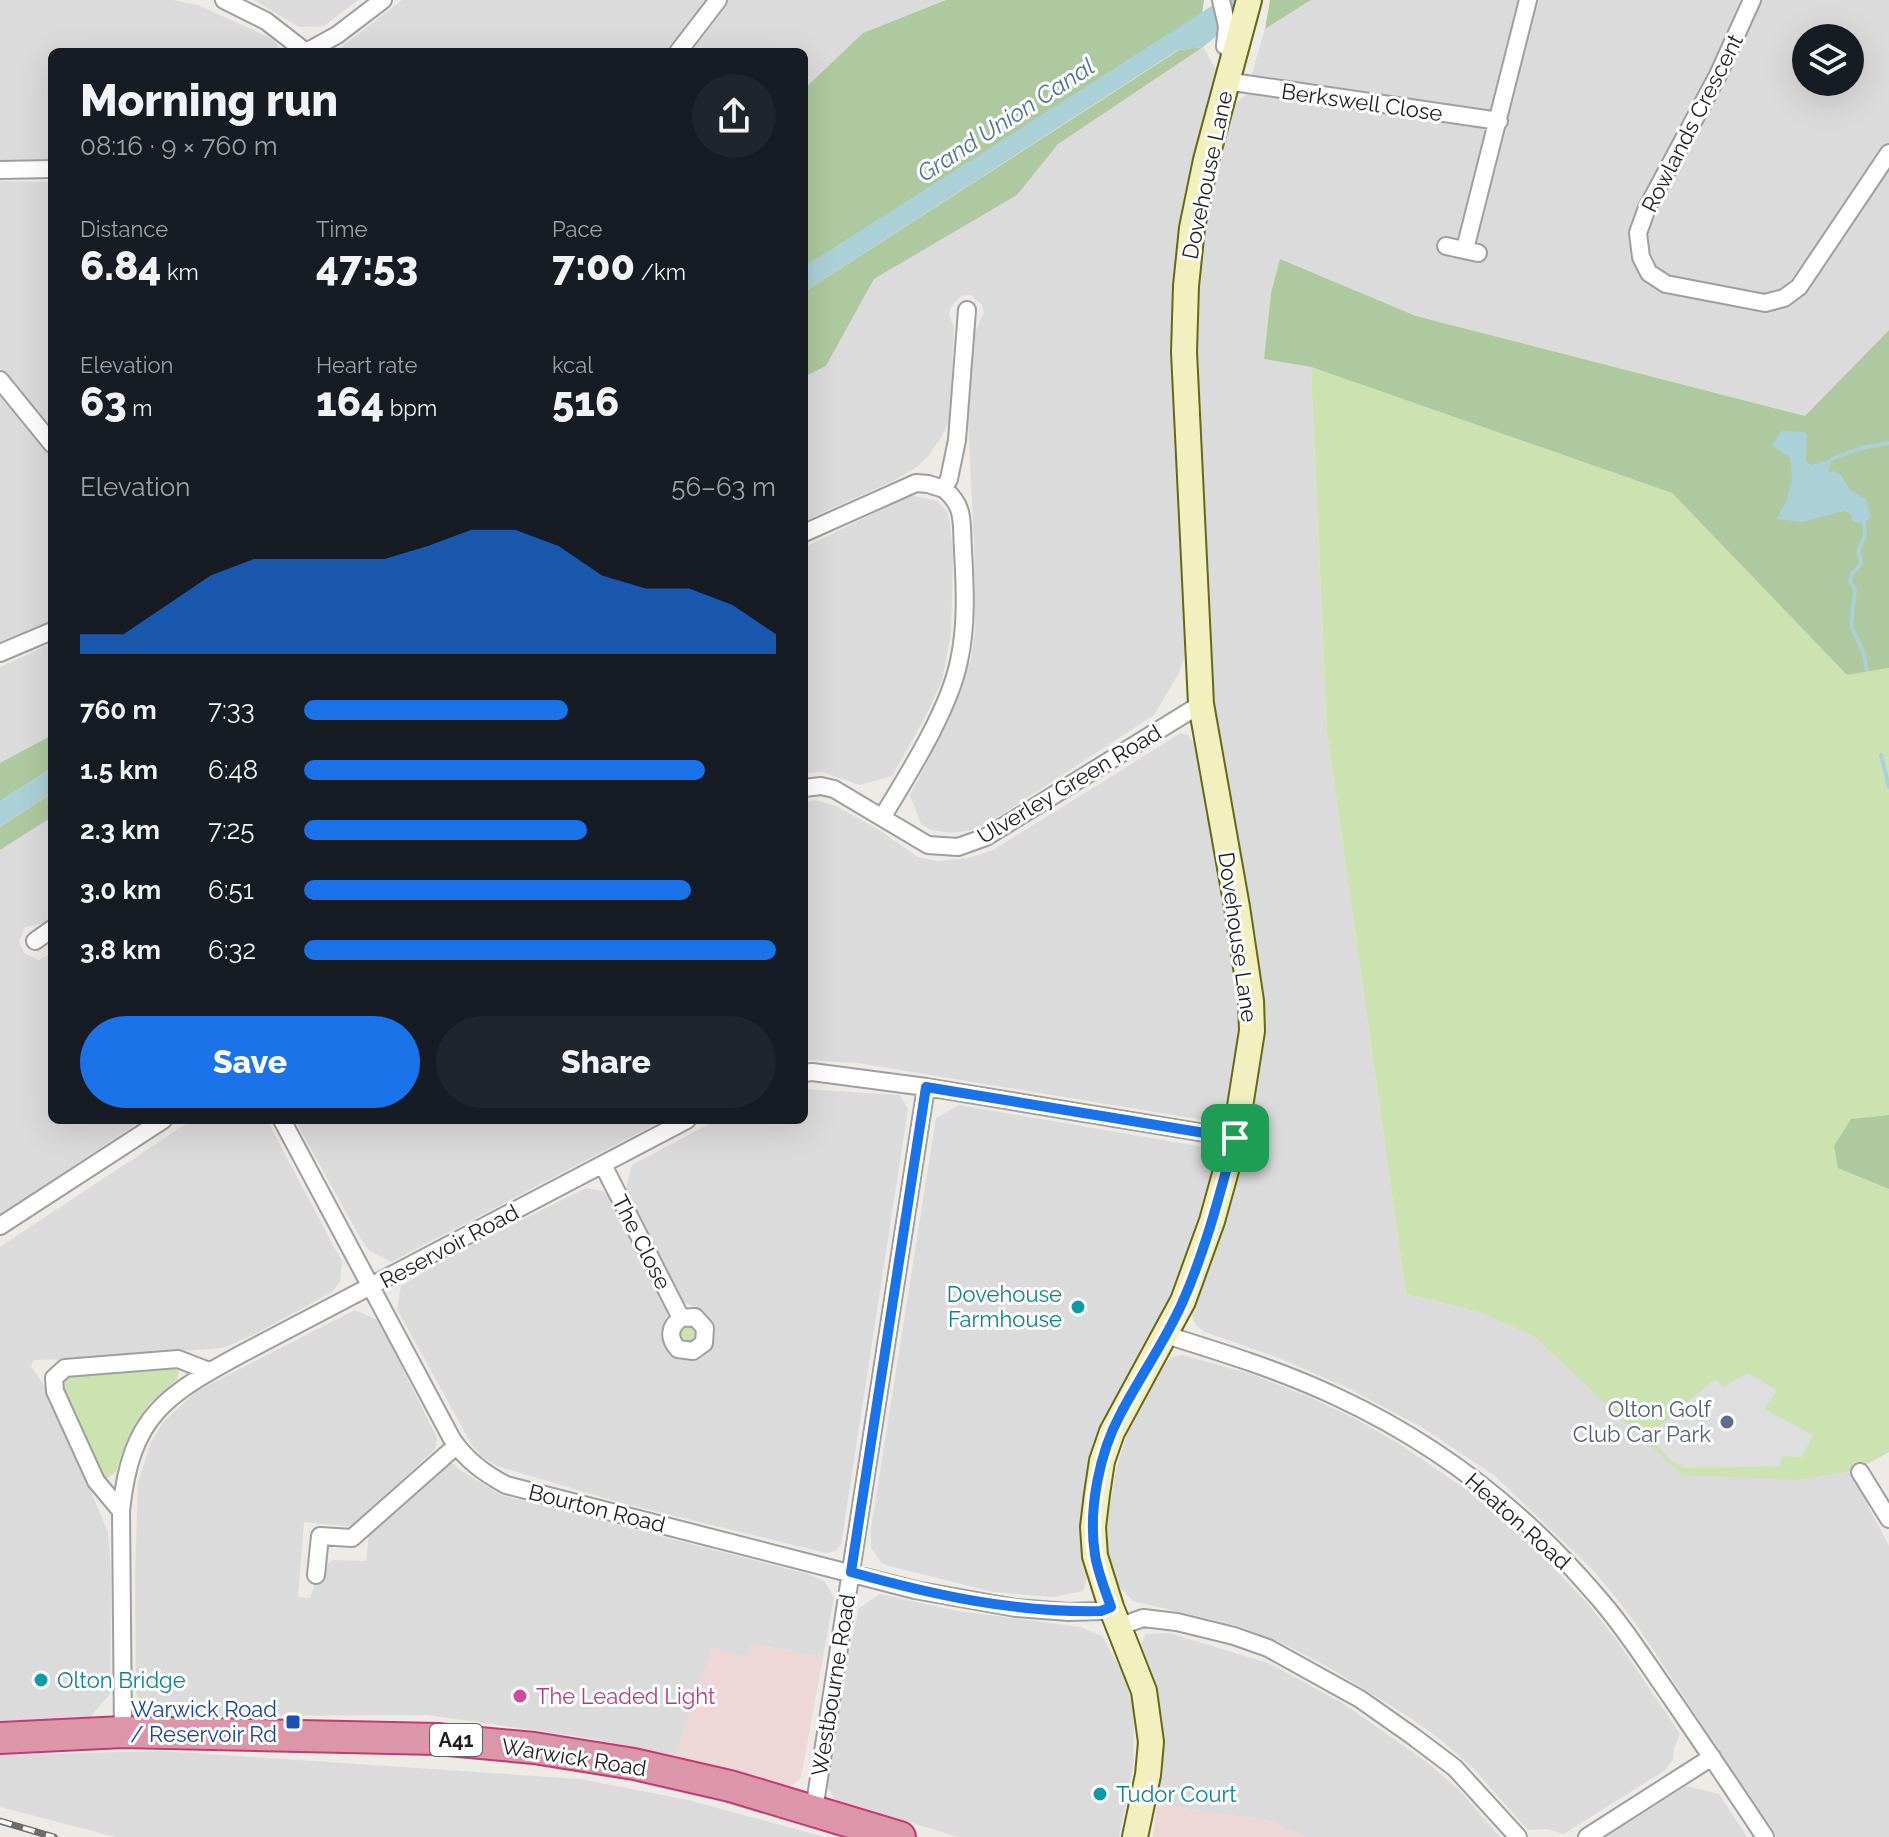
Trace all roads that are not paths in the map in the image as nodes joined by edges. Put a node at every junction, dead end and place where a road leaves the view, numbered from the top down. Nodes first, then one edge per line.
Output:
1 (224, 0) edge
2 (383, 0) edge
3 (718, 0) edge
4 (1221, 0) edge
5 (1528, 0) edge
6 (1752, 0) edge
7 (1248, 4) edge
8 (301, 48) edge
9 (313, 48) edge
10 (681, 48) edge
11 (1234, 53) junction
12 (1226, 81) junction
13 (1499, 121) junction
14 (1889, 153) edge
15 (48, 169) edge
16 (0, 170) edge
17 (1446, 246) dead end
18 (967, 310) dead end
19 (0, 380) edge
20 (48, 439) edge
21 (944, 489) junction
22 (808, 531) edge
23 (48, 633) edge
24 (0, 653) edge
25 (1201, 704) junction
26 (808, 788) edge
27 (883, 816) junction
28 (48, 932) edge
29 (35, 941) dead end
30 (808, 1072) edge
31 (926, 1087) junction
32 (157, 1124) edge
33 (284, 1124) edge
34 (680, 1124) edge
35 (1235, 1138) junction
36 (603, 1165) junction
37 (0, 1226) edge
38 (371, 1287) junction
39 (681, 1318) dead end
40 (1166, 1335) junction
41 (209, 1371) junction
42 (456, 1446) junction
43 (1860, 1472) dead end
44 (121, 1511) junction
45 (1889, 1519) edge
46 (851, 1572) junction
47 (316, 1575) dead end
48 (1115, 1617) junction
49 (123, 1732) junction
50 (0, 1738) edge
51 (1712, 1757) junction
52 (814, 1810) junction
53 (889, 1835) edge
54 (1135, 1837) edge
55 (1518, 1837) edge
56 (1587, 1837) edge
57 (1765, 1837) edge

1 - 8 street
2 - 9 street
3 - 10 street
4 - 11 street
5 - 13 street
6 - 14 street, Rowlands Crescent
7 - 11 street, Dovehouse Lane
11 - 12 street, Dovehouse Lane
12 - 13 street, Berkswell Close
12 - 25 street, Dovehouse Lane
13 - 17 street
15 - 16 street
18 - 21 street
19 - 20 street
21 - 22 street
21 - 27 street
23 - 24 street
25 - 27 street, Ulverley Green Road
25 - 35 street, Dovehouse Lane
26 - 27 street, Ulverley Green Road
28 - 29 street
30 - 31 street
31 - 35 street
31 - 46 street, Westbourne Road
32 - 37 street
33 - 38 street, Bourton Road
34 - 36 street, Reservoir Road
35 - 40 street, Dovehouse Lane
36 - 38 street, Reservoir Road
36 - 39 street, The Close
38 - 41 street, Reservoir Road
38 - 42 street, Bourton Road
40 - 48 street, Dovehouse Lane
40 - 51 street, Heaton Road
41 - 44 street, Reservoir Road
41 - 44 street
42 - 46 street, Bourton Road
42 - 47 street
43 - 45 street
44 - 49 street, Reservoir Road
46 - 48 street, Bourton Road
46 - 52 street, Westbourne Road
48 - 54 street, Dovehouse Lane
48 - 55 street, Bourton Road
49 - 50 highway, Warwick Road / A41
49 - 52 highway, Warwick Road / A41
51 - 56 street
51 - 57 street, Heaton Road
52 - 53 highway, Warwick Road / A41

